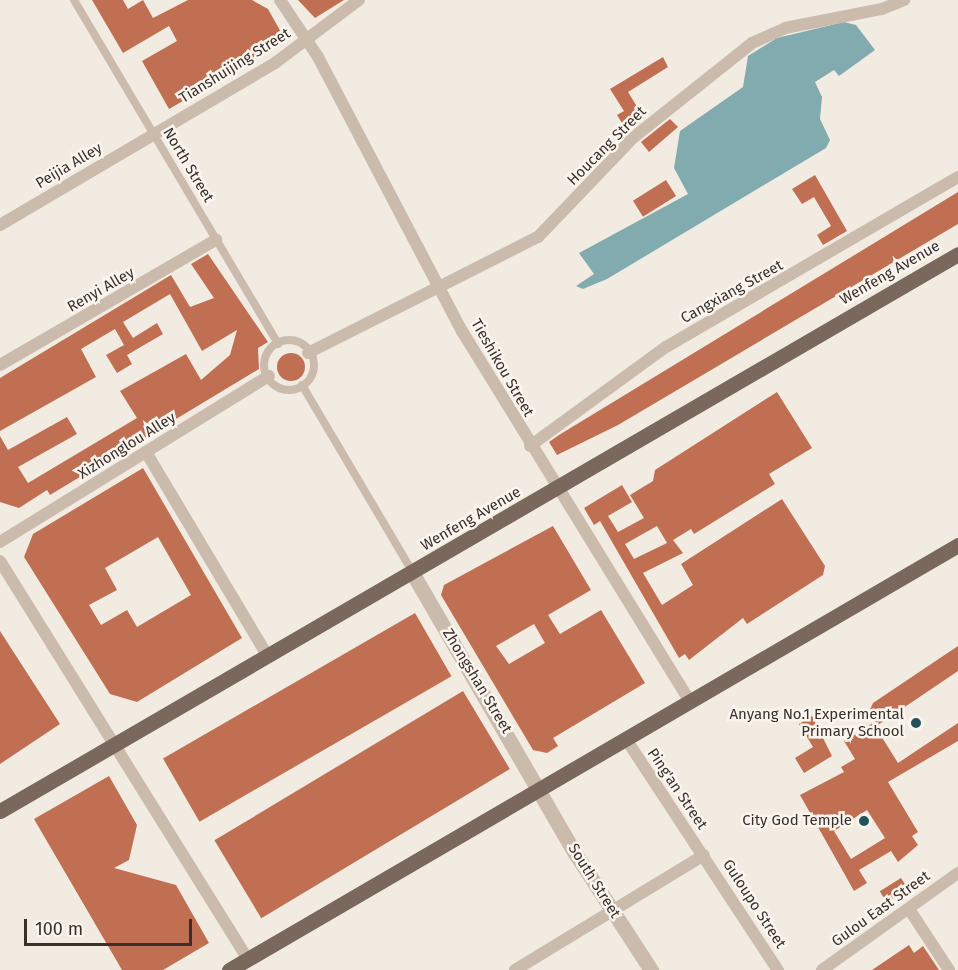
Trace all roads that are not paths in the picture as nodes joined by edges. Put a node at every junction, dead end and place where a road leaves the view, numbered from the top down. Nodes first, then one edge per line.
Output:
1 (74, 0) edge
2 (280, 0) edge
3 (359, 0) edge
4 (904, 0) edge
5 (307, 39) junction
6 (153, 133) junction
7 (958, 177) edge
8 (0, 225) edge
9 (216, 240) junction
10 (958, 254) edge
11 (439, 288) junction
12 (278, 344) junction
13 (308, 353) junction
14 (0, 365) edge
15 (269, 376) junction
16 (302, 385) junction
17 (530, 446) junction
18 (146, 452) junction
19 (557, 489) junction
20 (0, 542) edge
21 (958, 545) edge
22 (0, 561) edge
23 (413, 574) junction
24 (268, 657) junction
25 (690, 702) junction
26 (626, 739) junction
27 (117, 744) junction
28 (541, 789) junction
29 (0, 811) edge
30 (704, 855) junction
31 (958, 873) edge
32 (909, 909) junction
33 (614, 913) junction
34 (240, 966) edge
35 (515, 970) edge
36 (651, 970) edge
37 (778, 970) edge
38 (822, 970) edge
39 (949, 970) edge

1 - 6 street, North Street
2 - 5 street, Tieshikou Street
3 - 5 street, Tianshuijing Street
4 - 11 street, Houcang Street
5 - 6 street, Tianshuijing Street
5 - 11 street, Tieshikou Street
6 - 8 street, Peijia Alley
6 - 9 street, North Street
7 - 17 street, Cangxiang Street
9 - 12 street, North Street
9 - 14 street, Renyi Alley
10 - 19 main road, Wenfeng Avenue
11 - 13 street, Houcang Street
11 - 17 street, Tieshikou Street
12 - 13 street
12 - 15 street
13 - 16 street
15 - 16 street
15 - 18 street, Xizhonglou Alley
16 - 23 street
17 - 19 street, Tieshikou Street
18 - 20 street, Xizhonglou Alley
18 - 24 street
19 - 23 main road, Wenfeng Avenue
19 - 25 street, Tieshikou Street
21 - 25 main road
22 - 27 street
23 - 24 main road, Wenfeng Avenue
23 - 28 street, Zhongshan Street
24 - 27 main road, Wenfeng Avenue
25 - 26 main road
26 - 28 main road
26 - 30 street, Ping'an Street
27 - 29 main road, Wenfeng Avenue
27 - 34 street
28 - 33 street, South Street
28 - 34 main road
30 - 33 street
30 - 37 street, Guloupo Street
31 - 32 street, Gulou East Street
32 - 38 street, Gulou East Street
32 - 39 street
33 - 35 street
33 - 36 street, South Street

